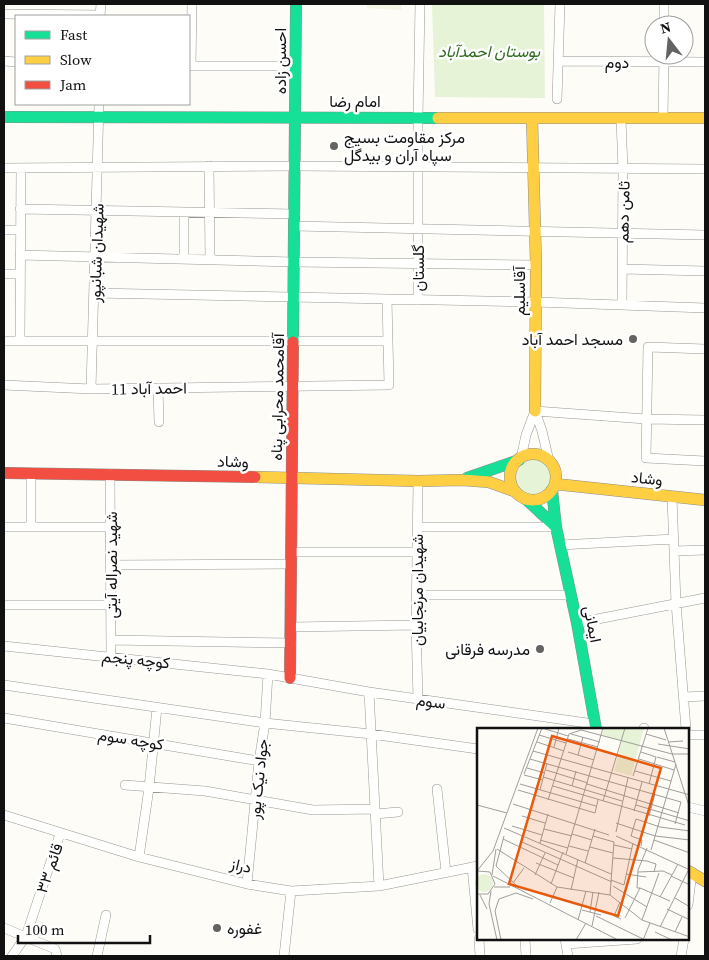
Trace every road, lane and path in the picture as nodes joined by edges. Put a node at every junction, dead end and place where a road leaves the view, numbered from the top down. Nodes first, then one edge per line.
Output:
1 (34, 4) edge
2 (192, 4) edge
3 (296, 4) edge
4 (420, 4) edge
5 (560, 4) edge
6 (4, 14) edge
7 (34, 15) edge
8 (190, 25) edge
9 (644, 59) edge
10 (559, 61) junction
11 (664, 65) edge
12 (190, 66) edge
13 (296, 66) junction
14 (558, 98) dead end
15 (99, 105) edge
16 (4, 117) edge
17 (100, 117) junction
18 (296, 118) junction
19 (418, 118) junction
20 (532, 118) junction
21 (663, 118) junction
22 (705, 118) edge
23 (621, 119) junction
24 (209, 166) junction
25 (296, 166) junction
26 (418, 167) junction
27 (4, 168) edge
28 (20, 168) junction
29 (98, 168) junction
30 (533, 168) junction
31 (624, 169) junction
32 (705, 169) edge
33 (20, 208) junction
34 (97, 211) junction
35 (184, 212) junction
36 (210, 213) junction
37 (295, 220) junction
38 (418, 228) junction
39 (4, 230) edge
40 (20, 230) junction
41 (535, 231) junction
42 (623, 233) junction
43 (705, 235) edge
44 (20, 255) junction
45 (96, 257) junction
46 (184, 259) junction
47 (210, 260) junction
48 (295, 262) junction
49 (418, 263) junction
50 (536, 264) junction
51 (622, 269) junction
52 (705, 271) edge
53 (4, 274) edge
54 (20, 274) junction
55 (94, 294) junction
56 (294, 297) junction
57 (387, 299) junction
58 (418, 300) junction
59 (536, 302) junction
60 (622, 305) junction
61 (705, 308) edge
62 (20, 340) junction
63 (93, 340) junction
64 (294, 340) junction
65 (4, 341) edge
66 (388, 341) junction
67 (705, 349) edge
68 (4, 385) edge
69 (294, 386) junction
70 (91, 388) junction
71 (158, 388) junction
72 (534, 411) junction
73 (646, 419) junction
74 (705, 420) edge
75 (159, 422) dead end
76 (520, 459) junction
77 (549, 461) junction
78 (705, 461) edge
79 (4, 473) edge
80 (31, 474) junction
81 (110, 474) junction
82 (292, 478) junction
83 (462, 480) junction
84 (418, 481) junction
85 (554, 487) junction
86 (514, 491) junction
87 (672, 497) junction
88 (527, 500) junction
89 (705, 500) edge
90 (4, 527) edge
91 (31, 527) junction
92 (111, 527) junction
93 (418, 527) junction
94 (556, 527) junction
95 (674, 539) junction
96 (560, 545) junction
97 (705, 550) edge
98 (418, 552) junction
99 (674, 552) junction
100 (292, 558) junction
101 (111, 565) junction
102 (417, 595) junction
103 (571, 595) junction
104 (705, 598) edge
105 (676, 603) junction
106 (4, 605) edge
107 (111, 605) junction
108 (577, 623) junction
109 (416, 625) junction
110 (291, 627) junction
111 (111, 640) junction
112 (290, 643) junction
113 (4, 646) edge
114 (111, 656) junction
115 (268, 674) junction
116 (290, 678) junction
117 (4, 685) edge
118 (369, 692) junction
119 (705, 696) edge
120 (684, 697) junction
121 (418, 699) junction
122 (157, 708) junction
123 (4, 718) edge
124 (265, 723) junction
125 (595, 726) edge
126 (686, 728) edge
127 (371, 734) junction
128 (689, 735) edge
129 (705, 735) edge
130 (154, 742) junction
131 (477, 749) edge
132 (259, 761) junction
133 (125, 785) dead end
134 (149, 788) junction
135 (437, 789) dead end
136 (256, 800) junction
137 (689, 807) edge
138 (705, 811) edge
139 (375, 812) junction
140 (398, 812) dead end
141 (4, 815) edge
142 (60, 834) junction
143 (139, 856) junction
144 (475, 866) edge
145 (446, 872) junction
146 (690, 872) edge
147 (705, 881) edge
148 (247, 884) junction
149 (379, 886) junction
150 (689, 888) edge
151 (291, 891) junction
152 (477, 908) edge
153 (106, 916) dead end
154 (4, 928) edge
155 (26, 936) junction
156 (479, 940) edge
157 (525, 940) edge
158 (602, 940) edge
159 (684, 940) edge
160 (566, 941) edge
161 (12, 956) edge
162 (57, 956) edge
163 (97, 956) edge
164 (284, 956) edge
165 (480, 956) edge
166 (526, 956) edge
167 (568, 956) edge
168 (682, 956) edge

1 - 7 street
2 - 8 street
3 - 13 street, احسن زاده
4 - 19 street, گلستان
5 - 10 street
6 - 7 street
8 - 12 street
9 - 10 street, دوم
10 - 14 street
11 - 21 street
12 - 13 street
13 - 18 street, احسن زاده
15 - 17 street, شهیدان شبانپور
16 - 17 street, امام رضا
17 - 18 street, امام رضا
17 - 29 street, شهیدان شبانپور
18 - 19 street, امام رضا
18 - 25 street, آقامحمد محرابی پناه
19 - 20 street, امام رضا
19 - 26 street, گلستان
20 - 23 street, امام رضا
20 - 30 street, آقاسلیم
21 - 22 street, امام رضا
21 - 23 street, امام رضا
23 - 31 street, ثامن دهم
24 - 25 street
24 - 29 street
24 - 36 street
25 - 26 street
25 - 37 street, آقامحمد محرابی پناه
26 - 30 street
26 - 38 street, گلستان
27 - 28 street
28 - 29 street
28 - 33 street
29 - 34 street, شهیدان شبانپور
30 - 31 street
30 - 41 street, آقاسلیم
31 - 32 street
31 - 42 street, ثامن دهم
33 - 34 street
33 - 40 street
34 - 35 street
34 - 45 street, شهیدان شبانپور
35 - 36 street
35 - 46 street
36 - 37 street
36 - 47 street
37 - 38 street
37 - 48 street, آقامحمد محرابی پناه
38 - 41 street
38 - 49 street, گلستان
39 - 40 street
40 - 44 street
41 - 42 street
41 - 50 street, آقاسلیم
42 - 43 street
42 - 51 street, ثامن دهم
44 - 45 street
44 - 54 street
45 - 46 street
45 - 55 street, شهیدان شبانپور
46 - 47 street
47 - 48 street
48 - 49 street
48 - 56 street, آقامحمد محرابی پناه
49 - 50 street
49 - 58 street, گلستان
50 - 59 street, آقاسلیم
51 - 52 street
51 - 60 street, ثامن دهم
53 - 54 street
54 - 62 street
55 - 56 street
55 - 63 street, شهیدان شبانپور
56 - 57 street
56 - 64 street, آقامحمد محرابی پناه
57 - 58 street
57 - 66 street
58 - 59 street, گلستان
59 - 60 street
59 - 72 street, آقاسلیم
60 - 61 street
62 - 63 street
62 - 65 street
63 - 64 street
63 - 70 street, شهیدان شبانپور
64 - 66 street
64 - 69 street, آقامحمد محرابی پناه
66 - 69 street, احمد آباد 11
67 - 73 street
68 - 70 street, احمد آباد 11
69 - 71 street, احمد آباد 11
69 - 82 street, آقامحمد محرابی پناه
70 - 71 street, احمد آباد 11
71 - 75 street
72 - 73 street
72 - 76 street
72 - 77 street, آقاسلیم
73 - 74 street
73 - 78 street
76 - 77 street
76 - 83 street
76 - 86 street
77 - 85 street
79 - 80 street, وشاد
80 - 81 street, وشاد
80 - 91 street
81 - 82 street, وشاد
81 - 92 street, شهید نصراله آیتی
82 - 84 street, وشاد
82 - 100 street, آقامحمد محرابی پناه
83 - 84 street, وشاد
83 - 86 street
84 - 93 street, شهیدان مرنجابیان
85 - 87 street, وشاد
85 - 88 street
85 - 94 street, ایمانی
86 - 88 street
87 - 89 street, وشاد
87 - 95 street
88 - 94 street
90 - 91 street
91 - 92 street
92 - 101 street, شهید نصراله آیتی
93 - 94 street
93 - 98 street, شهیدان مرنجابیان
94 - 96 street, ایمانی
95 - 96 street
95 - 99 street
96 - 103 street, ایمانی
97 - 99 street
98 - 100 street
98 - 102 street, شهیدان مرنجابیان
99 - 105 street
100 - 101 street
100 - 110 street, آقامحمد محرابی پناه
101 - 107 street, شهید نصراله آیتی
102 - 103 street
102 - 109 street, شهیدان مرنجابیان
103 - 108 street, ایمانی
104 - 105 street
105 - 108 street
105 - 120 street
106 - 107 street
107 - 111 street, شهید نصراله آیتی
108 - 125 street, ایمانی
109 - 110 street
109 - 121 street, شهیدان مرنجابیان
110 - 112 street, آقامحمد محرابی پناه
111 - 112 street
111 - 114 street, شهید نصراله آیتی
112 - 116 street, آقامحمد محرابی پناه
113 - 114 street, کوچه پنجم
114 - 115 street, کوچه پنجم
115 - 116 street, سوم
115 - 124 street, جواد نیک پور
116 - 118 street, سوم
117 - 122 street
118 - 121 street, سوم
118 - 127 street
119 - 120 street
120 - 126 street
121 - 125 street, سوم
122 - 124 street
122 - 130 street
123 - 130 street, کوچه سوم
124 - 127 street
124 - 132 street, جواد نیک پور
127 - 131 street
127 - 139 street
128 - 129 street
130 - 132 street, کوچه سوم
130 - 134 street
132 - 136 street, جواد نیک پور
133 - 134 street
134 - 136 street
134 - 143 street
135 - 145 street
136 - 139 street
136 - 148 street, جواد نیک پور
137 - 138 street
139 - 140 street
139 - 149 street
141 - 142 street, دراز
142 - 143 street, دراز
142 - 155 street, قائم ۳۳
143 - 148 street, دراز
144 - 145 street, دراز
144 - 152 street
145 - 149 street, دراز
146 - 147 street
146 - 150 street
148 - 151 street, دراز
149 - 151 street, دراز
151 - 164 street
153 - 163 street
154 - 155 street
155 - 161 street, قائم ۳۳
155 - 162 street
156 - 165 street
157 - 166 street
158 - 160 street
159 - 168 street
160 - 167 street

